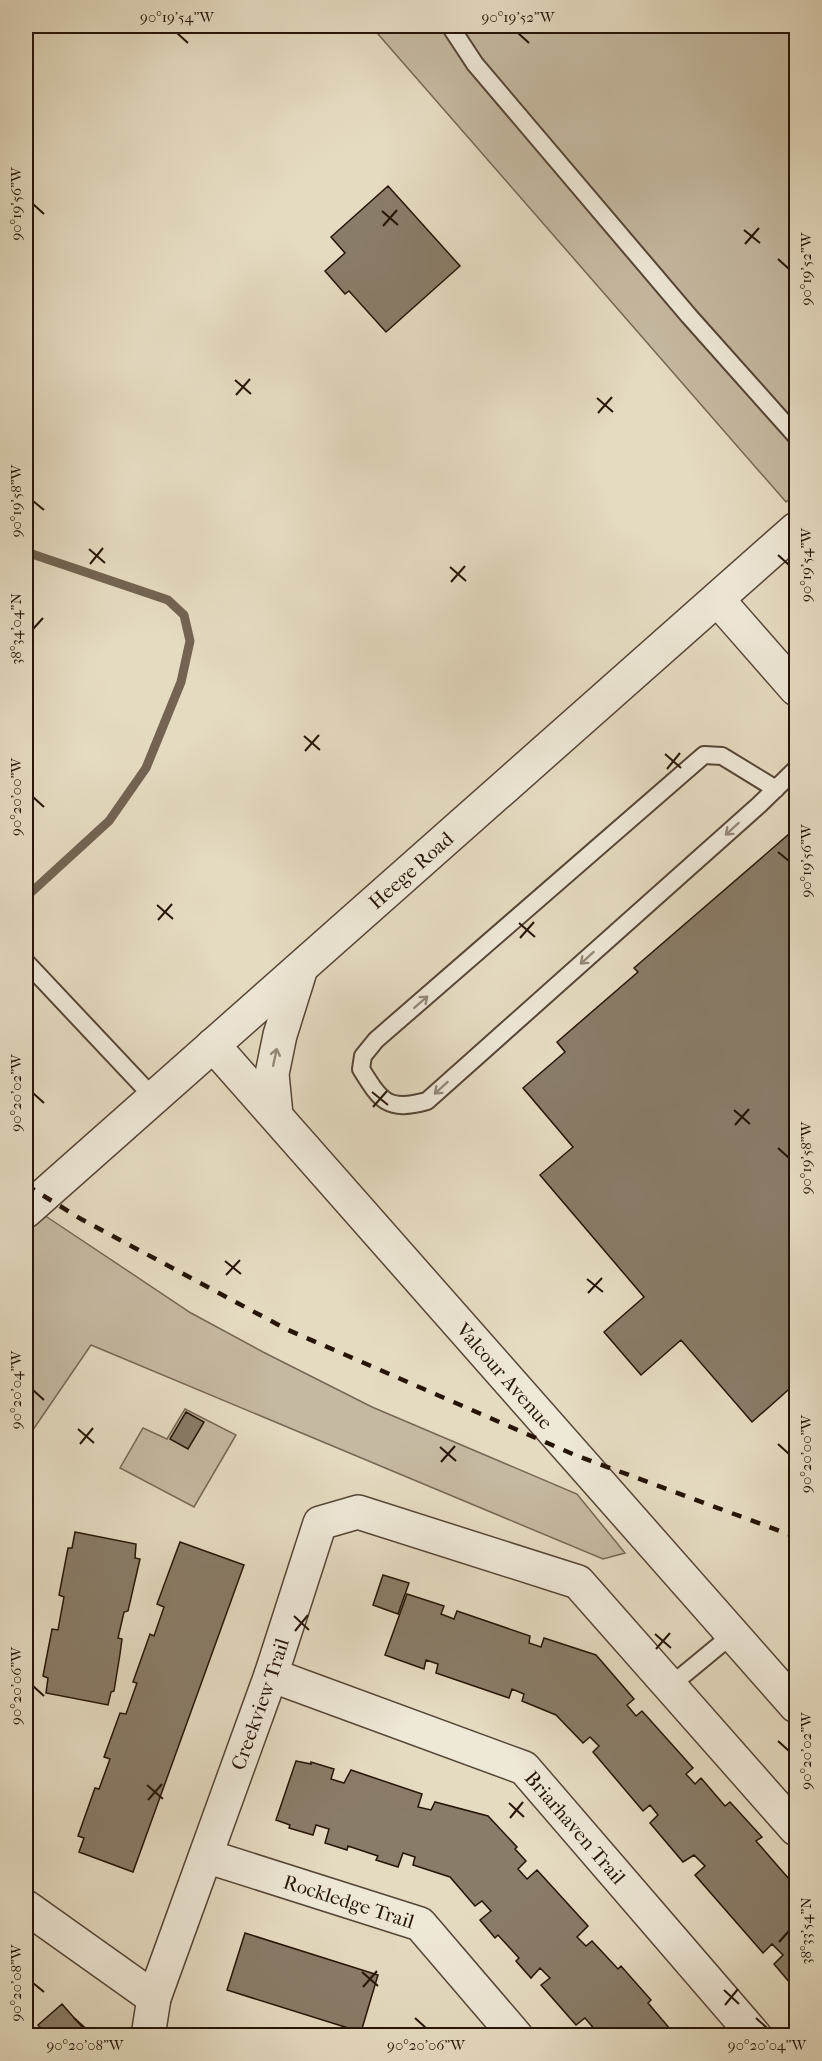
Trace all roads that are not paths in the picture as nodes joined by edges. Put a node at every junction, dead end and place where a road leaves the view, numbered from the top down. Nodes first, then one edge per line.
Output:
1 (450, 26) edge
2 (796, 436) edge
3 (796, 529) edge
4 (718, 600) junction
5 (796, 689) edge
6 (796, 769) edge
7 (776, 789) junction
8 (26, 962) edge
9 (302, 967) junction
10 (213, 1045) junction
11 (154, 1098) junction
12 (276, 1115) junction
13 (26, 1211) edge
14 (733, 1634) junction
15 (271, 1675) junction
16 (670, 1686) junction
17 (796, 1706) edge
18 (796, 1829) edge
19 (206, 1856) junction
20 (26, 1906) edge
21 (154, 1998) junction
22 (148, 2036) edge
23 (516, 2036) edge
24 (754, 2036) edge

1 - 2 lane
3 - 4 street, Heege Road
4 - 5 street
4 - 9 street, Heege Road
6 - 7 lane
7 -> 7 lane
8 - 11 lane
9 - 10 street, Heege Road
12 -> 9 street
10 - 11 street, Heege Road
10 - 12 street, Valcour Avenue
11 - 13 street, Heege Road
12 - 14 street, Valcour Avenue
14 - 16 lane
14 - 17 street, Valcour Avenue
15 - 16 street, Creekview Trail
15 - 19 street, Creekview Trail
15 - 24 street, Briarhaven Trail
16 - 18 street, Creekview Trail
19 - 21 street, Creekview Trail
19 - 23 street, Rockledge Trail
20 - 21 street
21 - 22 street, Creekview Trail

